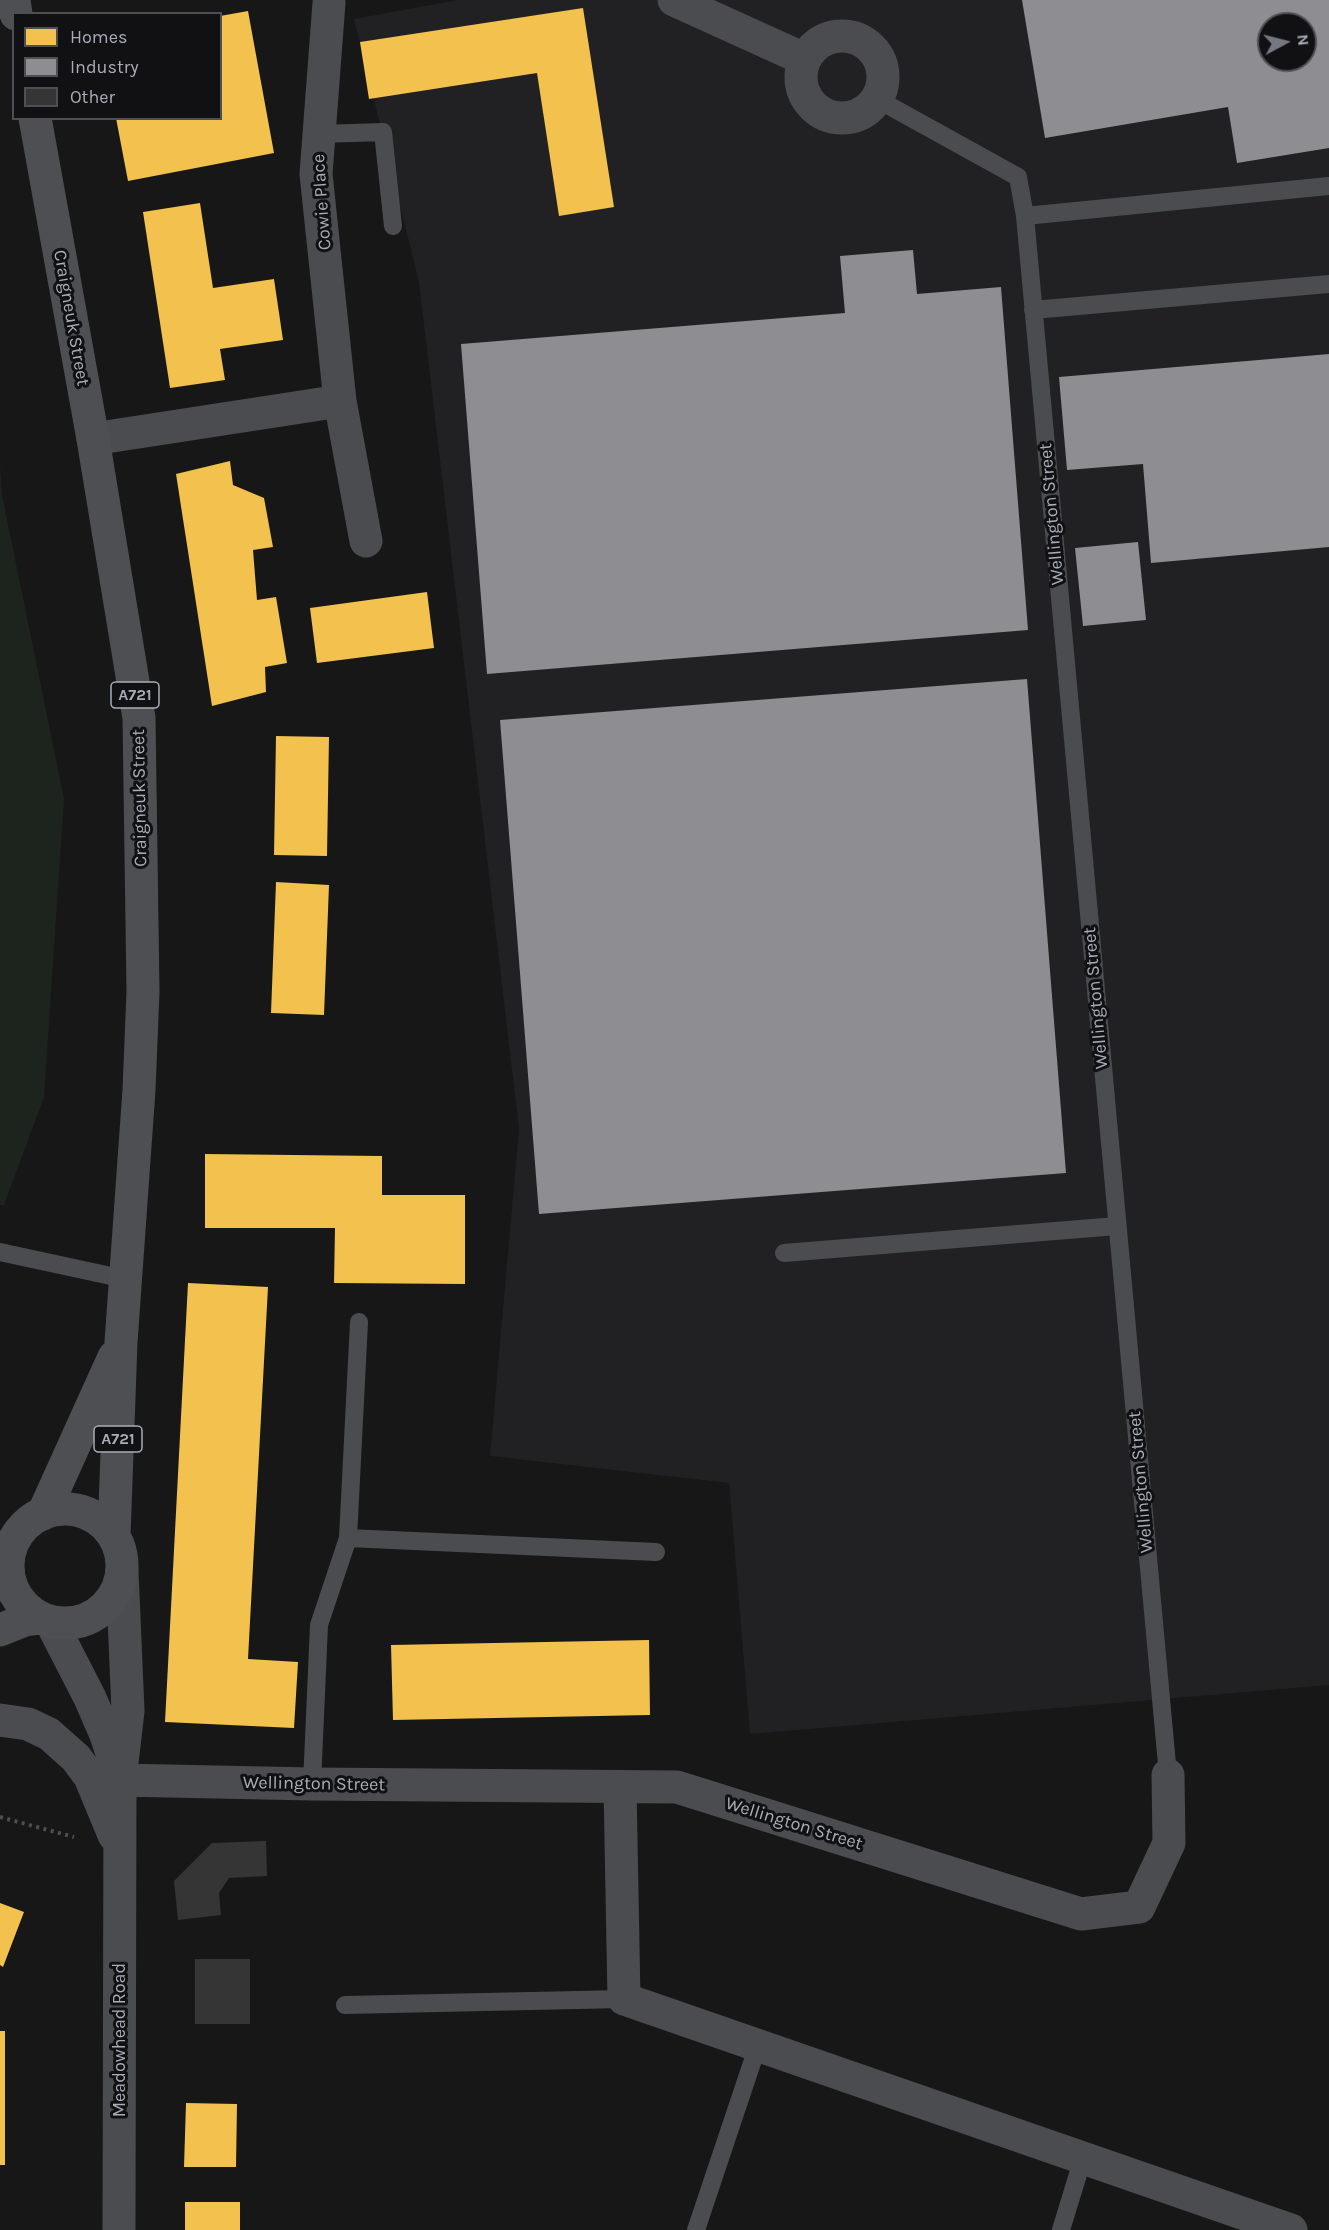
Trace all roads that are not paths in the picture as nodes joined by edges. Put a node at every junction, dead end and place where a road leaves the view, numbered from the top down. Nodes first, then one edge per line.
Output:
1 (674, 0) edge
2 (329, 3) dead end
3 (804, 59) junction
4 (877, 99) junction
5 (35, 120) edge
6 (319, 135) junction
7 (1329, 186) edge
8 (1024, 216) junction
9 (393, 226) dead end
10 (1329, 284) edge
11 (1033, 310) junction
12 (340, 401) junction
13 (93, 439) junction
14 (366, 541) dead end
15 (1117, 1226) junction
16 (0, 1252) edge
17 (784, 1253) dead end
18 (125, 1279) junction
19 (359, 1322) dead end
20 (121, 1342) junction
21 (43, 1514) junction
22 (114, 1536) junction
23 (348, 1538) junction
24 (656, 1552) dead end
25 (4, 1565) edge
26 (122, 1571) junction
27 (46, 1620) junction
28 (0, 1630) edge
29 (0, 1720) edge
30 (1168, 1775) joint
31 (120, 1780) junction
32 (312, 1784) junction
33 (620, 1786) junction
34 (121, 1850) junction
35 (624, 1999) junction
36 (345, 2005) dead end
37 (758, 2045) junction
38 (1083, 2158) junction
39 (119, 2230) edge
40 (696, 2230) edge
41 (1061, 2230) edge
42 (1291, 2230) edge

1 - 3 street
2 - 6 street, Cowie Place
3 - 4 street
3 - 4 street
4 - 8 lane, Wellington Street
5 - 13 main road, Craigneuk Street / A721
6 - 9 lane
6 - 12 street, Cowie Place
7 - 8 lane
8 - 11 lane, Wellington Street
10 - 11 lane
11 - 15 lane, Wellington Street
12 - 13 street
12 - 14 street, Cowie Place
13 - 18 main road, Craigneuk Street / A721
15 - 17 lane
15 - 30 lane, Wellington Street
16 - 18 lane
18 - 20 main road, Craigneuk Street / A721
19 - 23 lane
20 - 21 main road, Craigneuk Street / A721
20 - 22 main road, Craigneuk Street / A721
21 - 22 main road, A721
21 - 25 main road, A721
22 - 26 main road, A721
23 - 24 lane
23 - 32 lane
25 - 27 main road, A721
26 - 27 main road
26 - 31 street, Meadowhead Road
27 - 28 main road
27 - 31 street, Meadowhead Road
29 - 34 street, Meadowhead Road
30 - 33 street, Wellington Street
31 - 32 street, Wellington Street
31 - 34 street, Meadowhead Road
32 - 33 street, Wellington Street
33 - 35 street
34 - 39 street, Meadowhead Road
35 - 36 lane
35 - 37 street
37 - 38 street
37 - 40 lane
38 - 41 lane
38 - 42 street

